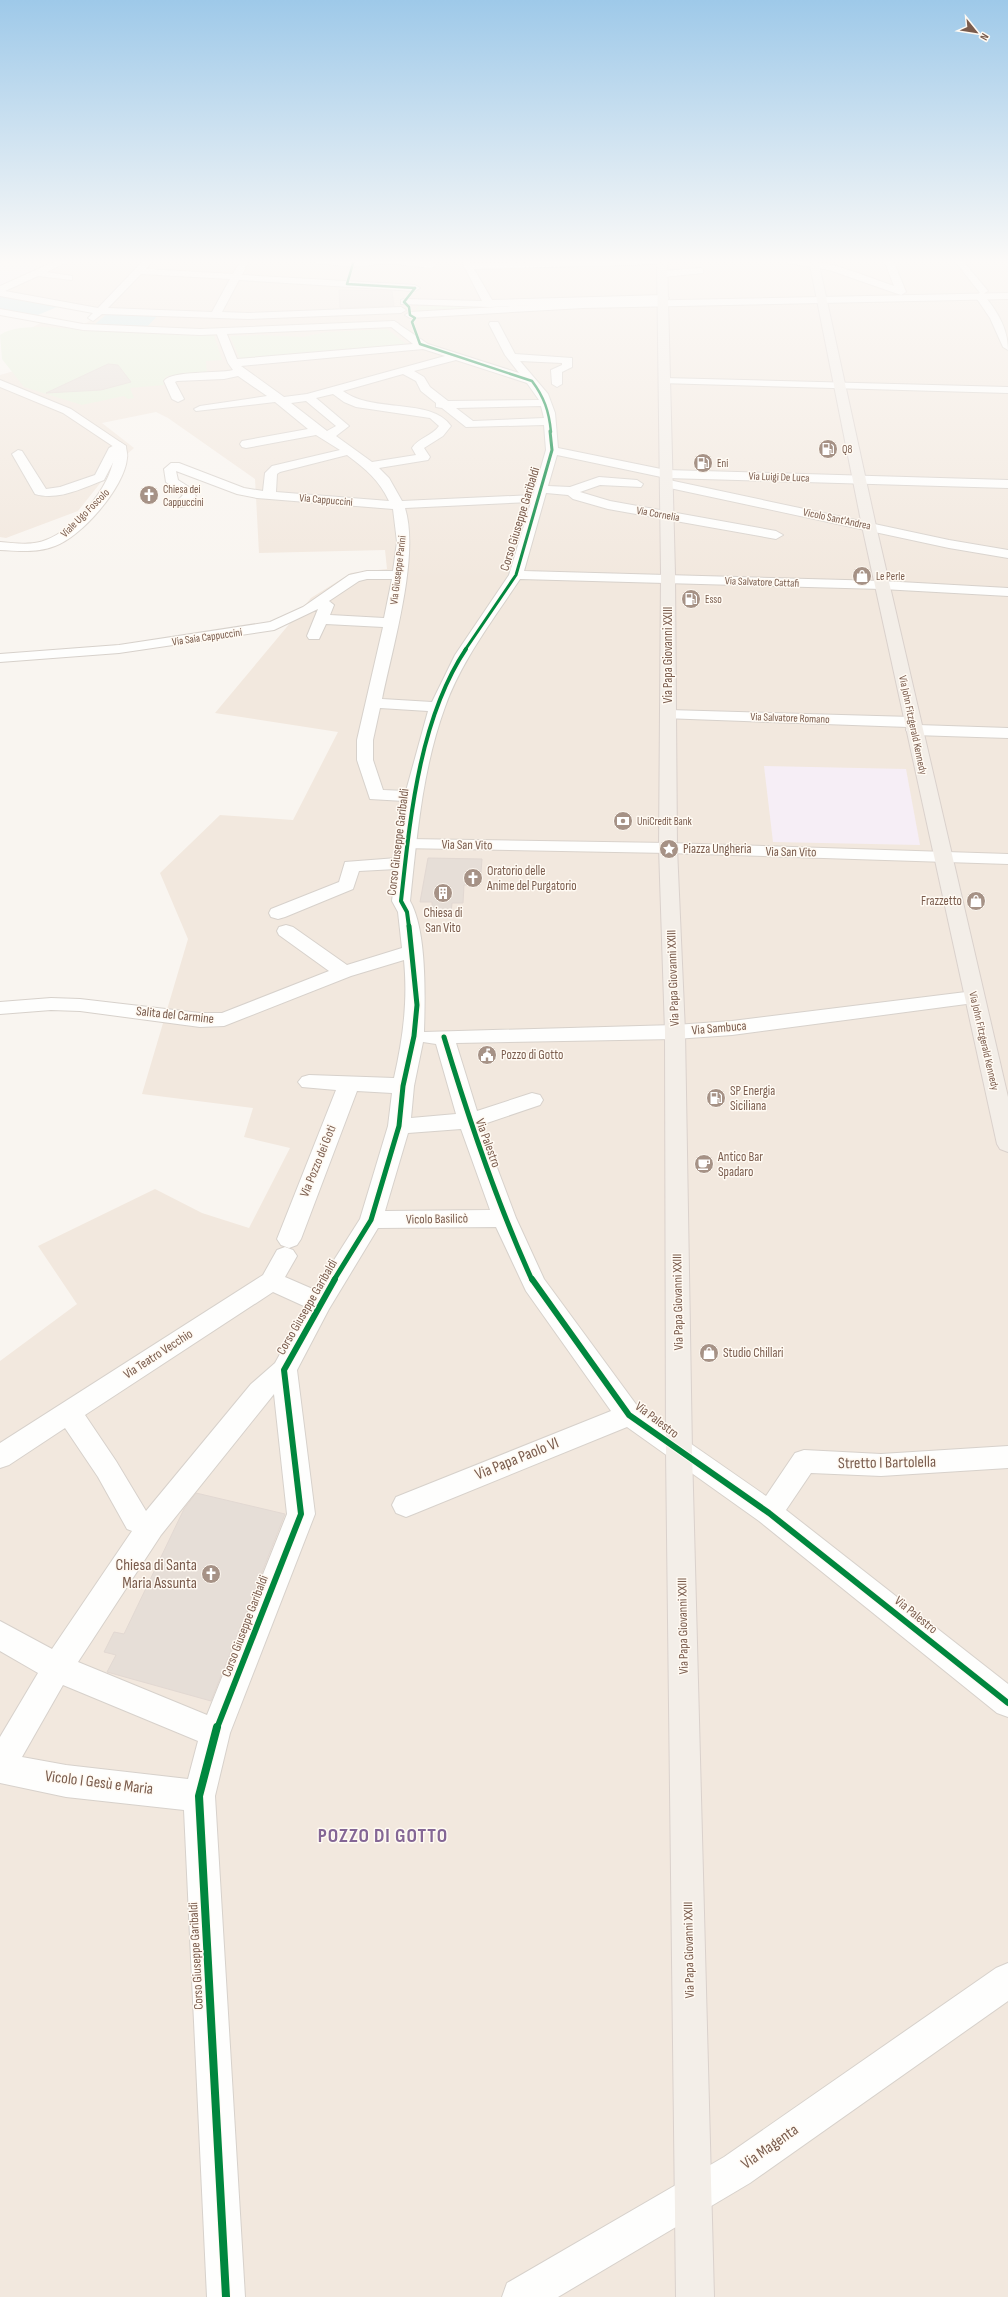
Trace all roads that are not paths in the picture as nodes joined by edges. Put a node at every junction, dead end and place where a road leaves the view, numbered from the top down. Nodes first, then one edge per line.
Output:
1 (236, 367) joint
2 (361, 367) edge
3 (421, 367) edge
4 (488, 367) edge
5 (521, 367) edge
6 (557, 367) edge
7 (664, 367) edge
8 (837, 367) edge
9 (405, 371) junction
10 (384, 377) junction
11 (532, 381) junction
12 (664, 381) junction
13 (0, 383) edge
14 (557, 384) dead end
15 (841, 386) junction
16 (335, 390) junction
17 (1008, 390) edge
18 (308, 396) junction
19 (178, 399) dead end
20 (279, 399) junction
21 (545, 402) junction
22 (446, 404) junction
23 (200, 409) dead end
24 (401, 412) junction
25 (456, 412) junction
26 (433, 415) junction
27 (550, 421) junction
28 (322, 433) junction
29 (246, 444) dead end
30 (120, 446) junction
31 (552, 450) junction
32 (350, 451) junction
33 (18, 454) dead end
34 (370, 466) junction
35 (666, 479) junction
36 (860, 479) junction
37 (637, 484) dead end
38 (1008, 484) edge
39 (571, 490) junction
40 (540, 494) junction
41 (269, 495) junction
42 (180, 504) dead end
43 (398, 505) junction
44 (667, 515) junction
45 (869, 526) junction
46 (776, 536) dead end
47 (0, 546) edge
48 (1008, 554) edge
49 (399, 575) junction
50 (516, 575) junction
51 (668, 580) junction
52 (882, 585) junction
53 (1008, 592) edge
54 (329, 601) dead end
55 (321, 619) junction
56 (390, 623) junction
57 (314, 636) dead end
58 (0, 658) edge
59 (372, 703) junction
60 (437, 707) junction
61 (669, 715) junction
62 (913, 726) junction
63 (1008, 733) edge
64 (413, 796) junction
65 (407, 844) junction
66 (668, 848) junction
67 (942, 856) junction
68 (1008, 859) edge
69 (405, 863) junction
70 (278, 913) dead end
71 (286, 931) dead end
72 (411, 952) junction
73 (344, 972) junction
74 (974, 997) junction
75 (0, 1008) edge
76 (675, 1032) junction
77 (414, 1036) junction
78 (444, 1037) junction
79 (309, 1082) dead end
80 (349, 1084) junction
81 (403, 1086) junction
82 (532, 1100) dead end
83 (469, 1121) junction
84 (399, 1126) junction
85 (1008, 1144) edge
86 (504, 1218) junction
87 (371, 1220) junction
88 (271, 1281) junction
89 (320, 1303) junction
90 (284, 1370) junction
91 (68, 1412) junction
92 (629, 1415) junction
93 (679, 1451) junction
94 (0, 1457) edge
95 (1008, 1457) edge
96 (406, 1505) dead end
97 (769, 1513) junction
98 (150, 1526) junction
99 (0, 1635) edge
100 (57, 1668) junction
101 (976, 1678) junction
102 (1008, 1683) edge
103 (1008, 1703) edge
104 (215, 1733) junction
105 (0, 1767) edge
106 (199, 1796) junction
107 (1008, 1980) edge
108 (694, 2194) junction
109 (226, 2297) edge
110 (521, 2297) edge
111 (695, 2297) edge

1 - 19 street
1 - 20 street, Via Giuseppe Parini
2 - 10 street
3 - 9 street
4 - 11 street
5 - 11 street, Corso Giuseppe Garibaldi
6 - 14 street
7 - 12 main road, Via Papa Giovanni XXIII
8 - 15 main road, Via John Fitzgerald Kennedy
9 - 10 street
9 - 22 street
10 - 16 street
11 - 21 street, Corso Giuseppe Garibaldi
12 - 15 street
12 - 35 main road, Via Papa Giovanni XXIII
13 - 30 street
15 - 17 street
15 - 36 main road, Via John Fitzgerald Kennedy
16 - 18 street
16 - 24 street
18 - 20 street
18 - 28 street
20 - 23 street
20 - 28 street, Via Giuseppe Parini
21 - 22 street
21 - 27 street, Corso Giuseppe Garibaldi
22 - 24 street
22 - 25 street
24 - 26 street
25 - 26 street
25 - 27 street
26 - 34 street
27 - 31 street, Corso Giuseppe Garibaldi
28 - 29 street
28 - 32 street, Via Giuseppe Parini
30 - 33 street
30 - 47 street, Viale Ugo Foscolo
31 - 35 street, Via Luigi De Luca
31 - 40 street, Corso Giuseppe Garibaldi
32 - 34 street, Via Giuseppe Parini
32 - 41 street
34 - 43 street, Via Giuseppe Parini
35 - 36 street, Via Luigi De Luca
35 - 44 main road, Via Papa Giovanni XXIII
35 - 45 street, Vicolo Sant'Andrea
36 - 38 street, Via Luigi De Luca
36 - 45 main road, Via John Fitzgerald Kennedy
37 - 39 street
39 - 40 street, Via Cornelia
39 - 44 street, Via Cornelia
40 - 43 street, Via Cappuccini
40 - 50 street, Corso Giuseppe Garibaldi
41 - 42 street, Via Cappuccini
41 - 43 street, Via Cappuccini
43 - 49 street, Via Giuseppe Parini
44 - 46 street, Via Cornelia
44 - 51 main road, Via Papa Giovanni XXIII
45 - 48 street, Vicolo Sant'Andrea
45 - 52 main road, Via John Fitzgerald Kennedy
49 - 56 street, Via Giuseppe Parini
49 - 58 street, Via Saia Cappuccini
50 - 51 street, Via Salvatore Cattafi
50 - 60 street, Corso Giuseppe Garibaldi
51 - 52 street, Via Salvatore Cattafi
51 - 61 main road, Via Papa Giovanni XXIII
52 - 53 street, Via Salvatore Cattafi
52 - 62 main road, Via John Fitzgerald Kennedy
54 - 55 street
55 - 56 street
55 - 57 street
56 - 59 street, Via Giuseppe Parini
59 - 60 street
59 - 64 street, Via Giuseppe Parini
60 - 64 street, Corso Giuseppe Garibaldi
61 - 62 street, Via Salvatore Romano
61 - 66 main road, Via Papa Giovanni XXIII
62 - 63 street, Via Salvatore Romano
62 - 67 main road, Via John Fitzgerald Kennedy
64 - 65 street, Corso Giuseppe Garibaldi
65 - 66 street, Via San Vito
65 - 69 street, Corso Giuseppe Garibaldi
66 - 67 street, Via San Vito
66 - 76 main road, Via Papa Giovanni XXIII
67 - 68 street, Via San Vito
67 - 74 main road, Via John Fitzgerald Kennedy
69 - 70 street
69 - 72 street, Corso Giuseppe Garibaldi
71 - 73 street
72 - 73 street, Salita del Carmine
72 - 77 street, Corso Giuseppe Garibaldi
73 - 75 street, Salita del Carmine
74 - 76 street, Via Sambuca
74 - 85 main road, Via John Fitzgerald Kennedy
76 - 78 street, Via Sambuca
76 - 93 main road, Via Papa Giovanni XXIII
77 - 78 street, Via Sambuca
77 - 81 street, Corso Giuseppe Garibaldi
78 - 83 street, Via Palestro
79 - 80 street
80 - 81 street
80 - 88 street, Via Pozzo dei Goti
81 - 84 street, Corso Giuseppe Garibaldi
82 - 83 street
83 - 84 street
83 - 86 street, Via Palestro
84 - 87 street, Corso Giuseppe Garibaldi
86 - 87 street, Vicolo Basilicò
86 - 92 street, Via Palestro
87 - 89 street, Corso Giuseppe Garibaldi
88 - 89 street
88 - 91 street, Via Teatro Vecchio
89 - 90 street, Corso Giuseppe Garibaldi
90 - 98 street, Corso Giuseppe Garibaldi
90 - 104 street, Corso Giuseppe Garibaldi
91 - 94 street, Via Teatro Vecchio
91 - 98 street
92 - 93 street, Via Palestro
92 - 96 street, Via Papa Paolo VI
93 - 97 street, Via Palestro
93 - 108 main road, Via Papa Giovanni XXIII
95 - 97 street, Stretto I Bartolella
97 - 101 street, Via Palestro
98 - 100 street, Corso Giuseppe Garibaldi
99 - 100 street
100 - 104 street
100 - 105 street, Corso Giuseppe Garibaldi
101 - 102 street
101 - 103 street, Via Palestro
104 - 106 street, Corso Giuseppe Garibaldi
105 - 106 street, Vicolo I Gesù e Maria
106 - 109 street, Corso Giuseppe Garibaldi
107 - 108 street, Via Magenta
108 - 110 street, Via Magenta
108 - 111 main road, Via Papa Giovanni XXIII

